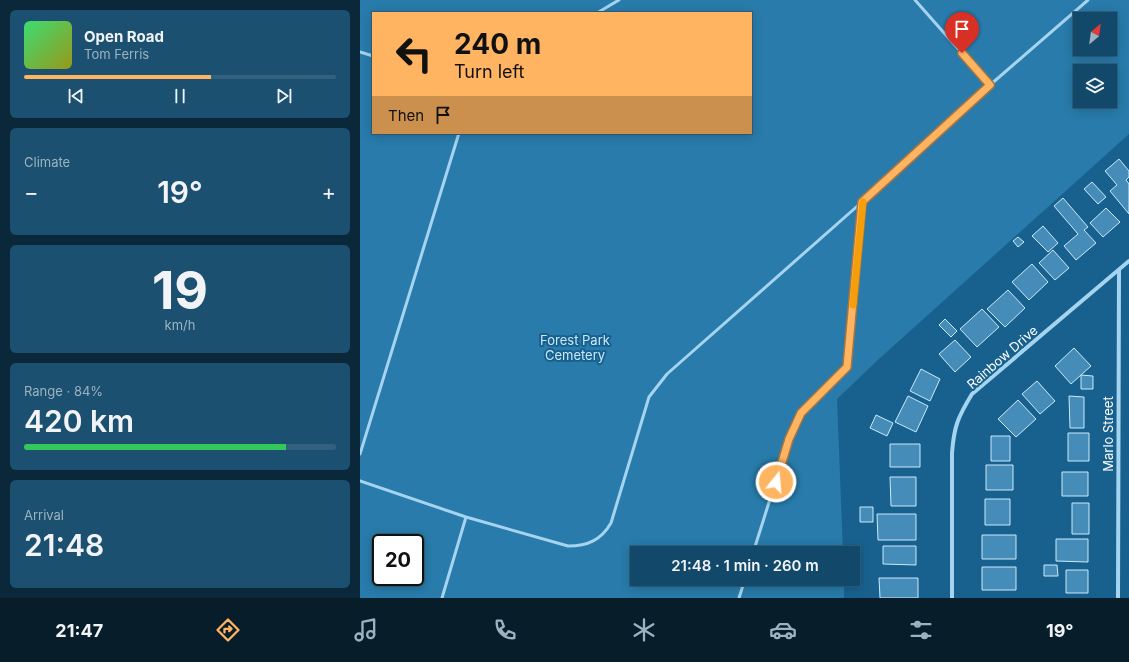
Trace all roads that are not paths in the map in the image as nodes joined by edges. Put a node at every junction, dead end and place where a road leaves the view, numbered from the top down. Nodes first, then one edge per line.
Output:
1 (619, 0) edge
2 (915, 0) edge
3 (1088, 0) edge
4 (599, 12) edge
5 (360, 52) edge
6 (372, 56) edge
7 (990, 85) junction
8 (459, 134) edge
9 (862, 202) junction
10 (1129, 261) edge
11 (1119, 270) junction
12 (360, 454) edge
13 (360, 481) edge
14 (466, 517) junction
15 (755, 546) edge
16 (743, 586) edge
17 (442, 598) edge
18 (739, 598) edge
19 (952, 598) edge
20 (1118, 598) edge

1 - 4 lane
2 - 7 lane
3 - 7 lane
5 - 6 lane
7 - 9 lane
8 - 12 lane
9 - 14 lane
9 - 15 lane
10 - 11 street, Rainbow Drive
11 - 19 street, Rainbow Drive
11 - 20 street, Marlo Street
13 - 14 lane
14 - 17 lane
16 - 18 lane

